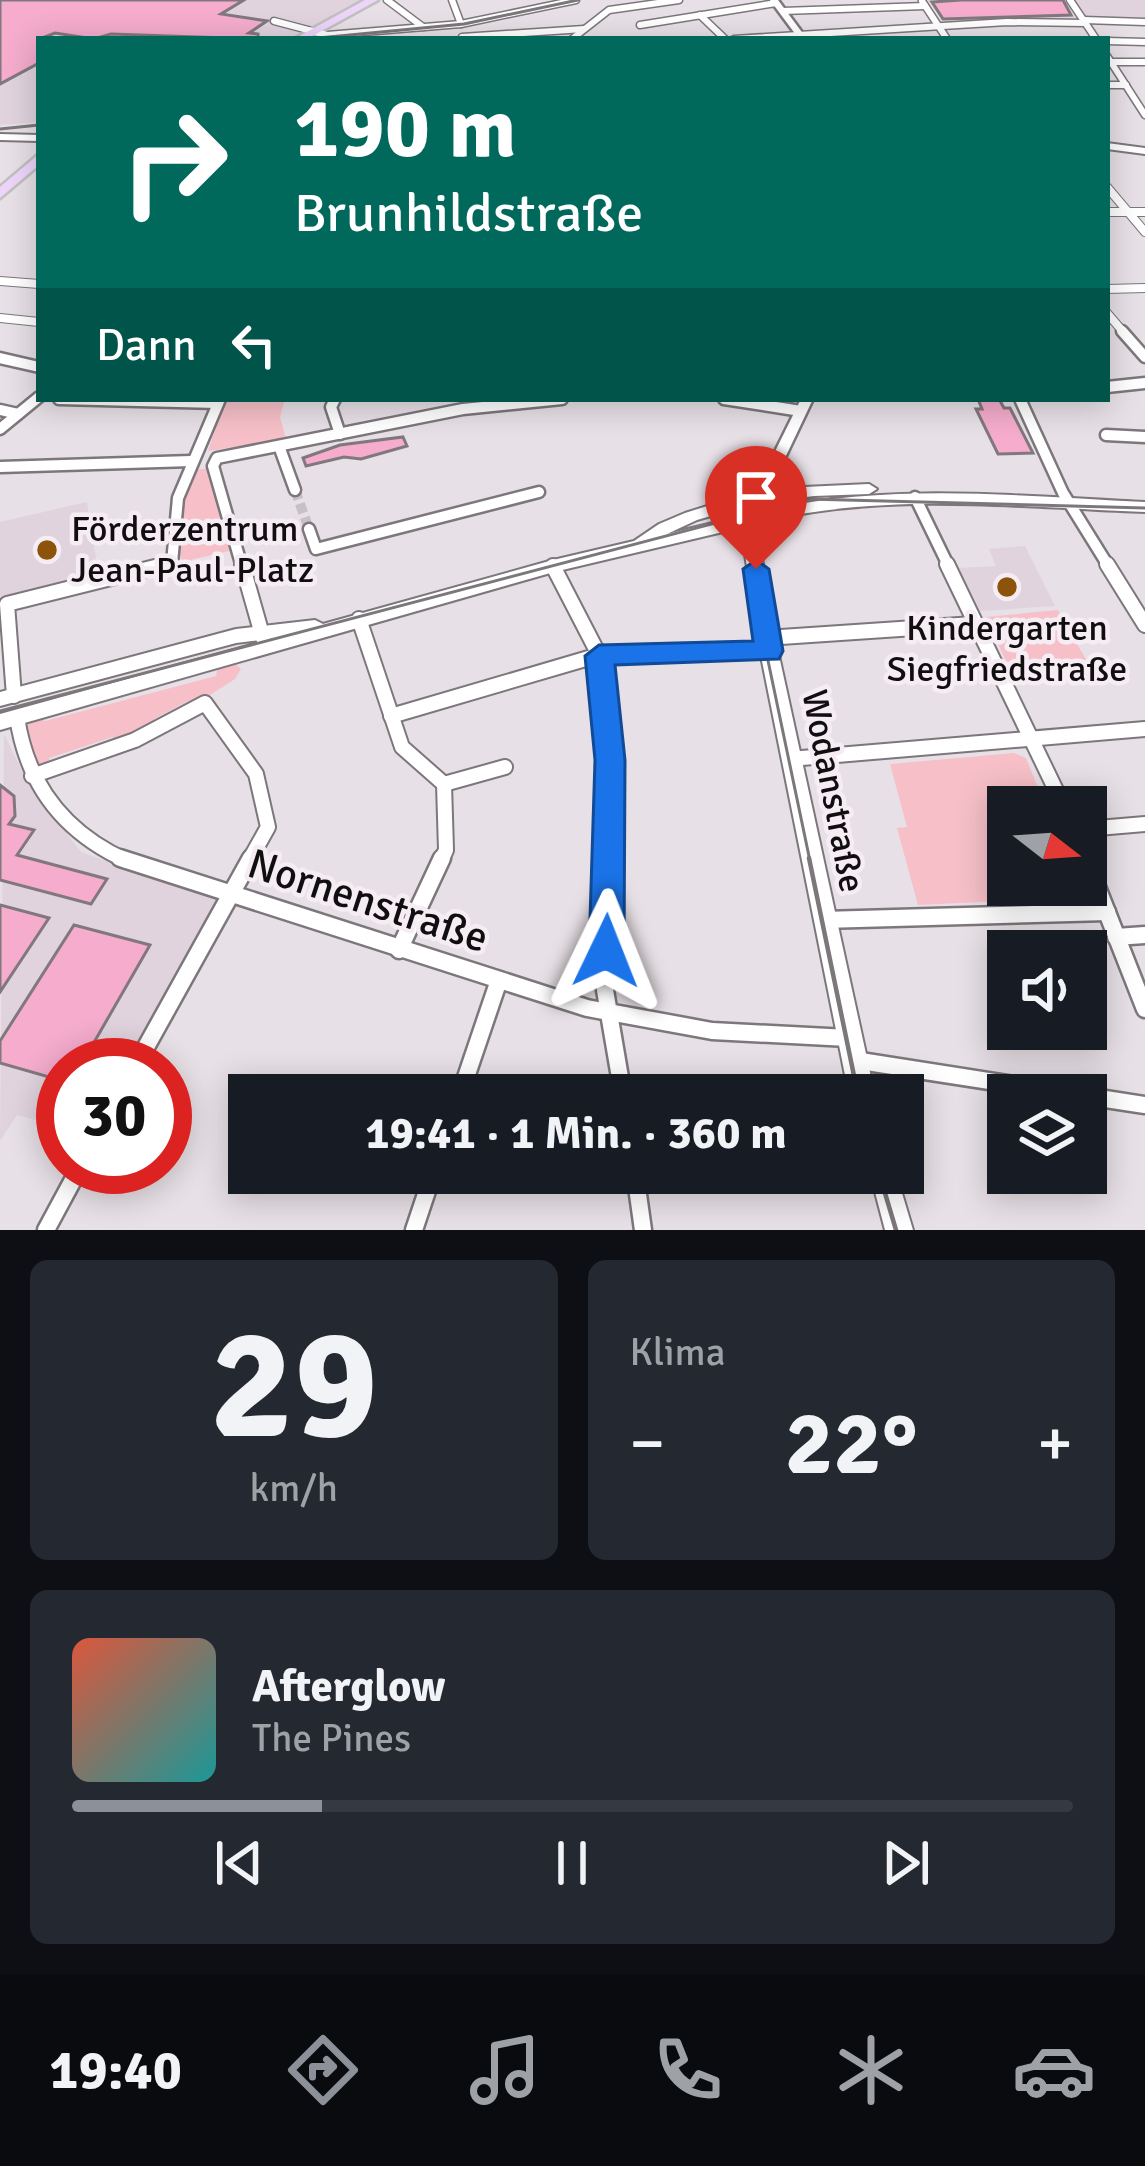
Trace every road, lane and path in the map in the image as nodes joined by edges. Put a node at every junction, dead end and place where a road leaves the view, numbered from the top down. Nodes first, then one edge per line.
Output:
1 (373, 0) edge
2 (386, 0) edge
3 (452, 0) edge
4 (526, 0) edge
5 (576, 0) edge
6 (611, 0) edge
7 (679, 0) edge
8 (1070, 0) edge
9 (923, 3) edge
10 (778, 5) edge
11 (537, 8) junction
12 (621, 9) junction
13 (700, 15) junction
14 (274, 20) dead end
15 (1007, 22) junction
16 (1084, 22) junction
17 (1145, 22) edge
18 (459, 24) junction
19 (640, 25) junction
20 (937, 26) junction
21 (424, 27) junction
22 (584, 29) junction
23 (315, 36) edge
24 (462, 36) edge
25 (489, 36) edge
26 (576, 36) edge
27 (653, 36) edge
28 (725, 36) edge
29 (800, 36) edge
30 (813, 36) edge
31 (945, 36) edge
32 (1018, 36) edge
33 (1094, 36) edge
34 (1110, 40) edge
35 (1145, 42) edge
36 (1110, 60) edge
37 (1145, 62) edge
38 (1110, 63) edge
39 (1145, 82) edge
40 (1125, 83) junction
41 (1110, 85) edge
42 (1145, 115) edge
43 (0, 139) edge
44 (36, 142) edge
45 (36, 145) edge
46 (1110, 145) edge
47 (1145, 150) edge
48 (36, 161) edge
49 (0, 178) edge
50 (1110, 191) edge
51 (0, 194) edge
52 (1110, 212) edge
53 (1126, 212) junction
54 (1145, 212) edge
55 (1145, 232) edge
56 (0, 281) edge
57 (36, 284) edge
58 (1145, 288) edge
59 (1110, 289) edge
60 (1110, 316) edge
61 (0, 318) edge
62 (36, 322) edge
63 (1145, 335) edge
64 (1128, 336) junction
65 (1145, 357) edge
66 (0, 358) edge
67 (36, 366) edge
68 (1145, 382) edge
69 (1110, 387) edge
70 (36, 399) edge
71 (219, 402) edge
72 (334, 402) edge
73 (532, 402) edge
74 (764, 402) edge
75 (1021, 402) edge
76 (804, 405) edge
77 (0, 410) edge
78 (18, 414) junction
79 (0, 429) edge
80 (340, 434) junction
81 (1106, 435) dead end
82 (1145, 436) edge
83 (279, 446) junction
84 (191, 460) junction
85 (0, 467) edge
86 (770, 473) junction
87 (295, 490) tunnel mouth
88 (800, 491) junction
89 (539, 492) dead end
90 (915, 497) junction
91 (1070, 503) junction
92 (1145, 506) edge
93 (754, 509) junction
94 (309, 529) dead end
95 (553, 566) junction
96 (358, 619) junction
97 (974, 624) junction
98 (1145, 625) edge
99 (262, 641) junction
100 (767, 645) junction
101 (599, 656) junction
102 (7, 697) edge
103 (391, 716) junction
104 (9, 720) edge
105 (1145, 729) edge
106 (1032, 740) junction
107 (790, 759) junction
108 (505, 767) dead end
109 (32, 776) junction
110 (444, 784) junction
111 (1054, 786) edge
112 (1145, 824) edge
113 (1107, 827) edge
114 (227, 895) junction
115 (1105, 906) edge
116 (1107, 912) junction
117 (823, 920) junction
118 (1145, 935) edge
119 (1116, 937) junction
120 (399, 950) junction
121 (499, 980) junction
122 (1145, 1009) edge
123 (610, 1013) junction
124 (150, 1038) edge
125 (850, 1049) junction
126 (467, 1074) edge
127 (620, 1074) edge
128 (857, 1074) edge
129 (987, 1076) edge
130 (1107, 1099) edge
131 (1145, 1105) edge
132 (65, 1194) edge
133 (426, 1194) edge
134 (637, 1194) edge
135 (889, 1194) edge
136 (46, 1230) edge
137 (414, 1230) edge
138 (643, 1230) edge
139 (899, 1230) edge

1 - 23 main road
2 - 21 street
3 - 18 street
4 - 11 street
5 - 11 street
6 - 12 street
7 - 12 street
8 - 16 street
9 - 10 street
9 - 20 street
10 - 13 street
10 - 29 street
11 - 18 street
12 - 19 street
12 - 22 street
13 - 19 street
13 - 28 street
14 - 23 street
15 - 16 street
15 - 20 street
15 - 32 street
16 - 17 street
16 - 33 street
18 - 21 street
18 - 24 street
19 - 27 street
20 - 30 street
20 - 31 street
21 - 23 street
22 - 25 street
22 - 26 street
34 - 35 street
36 - 37 street
38 - 40 street
39 - 40 street
40 - 41 street
40 - 42 street
43 - 44 main road
45 - 49 main road
46 - 47 main road
48 - 51 main road
50 - 53 street
52 - 53 street
53 - 54 street
53 - 55 street
56 - 57 street
58 - 59 street
60 - 64 street
61 - 62 street
63 - 64 street
64 - 65 street
66 - 67 street
68 - 69 street
70 - 78 street
71 - 84 street
72 - 80 street
73 - 80 street
74 - 76 street
75 - 91 street
76 - 86 street
77 - 78 street
78 - 79 street
80 - 83 street
81 - 82 street
83 - 87 street
83 - 99 street
84 - 85 street
84 - 102 street
86 - 88 main road
86 - 93 street
88 - 90 main road
88 - 93 main road
89 - 94 street
90 - 91 main road
90 - 93 main road
90 - 97 street
91 - 92 main road
91 - 98 street
93 - 95 main road
93 - 100 main road, Wodanstraße
95 - 96 main road
95 - 101 street
96 - 99 main road
96 - 103 street
97 - 100 street
97 - 106 street
99 - 102 main road
99 - 104 main road
100 - 101 street
100 - 107 main road, Wodanstraße
101 - 103 street
101 - 123 street
103 - 110 street
104 - 109 street, Nornenstraße
105 - 106 street
106 - 107 street
106 - 111 street
107 - 117 main road, Wodanstraße
108 - 110 street
109 - 114 street, Nornenstraße
109 - 114 street
110 - 120 street
112 - 113 street
114 - 120 street, Nornenstraße
114 - 124 street
115 - 116 street
116 - 117 street
116 - 119 street
117 - 125 main road, Wodanstraße
118 - 119 street
119 - 122 street
120 - 121 street, Nornenstraße
121 - 123 street, Nornenstraße
121 - 126 street
123 - 125 street, Nornenstraße
123 - 127 street
125 - 128 main road, Wodanstraße
125 - 129 street, Nornenstraße
130 - 131 street, Nornenstraße
132 - 136 street
133 - 137 street
134 - 138 street
135 - 139 main road

